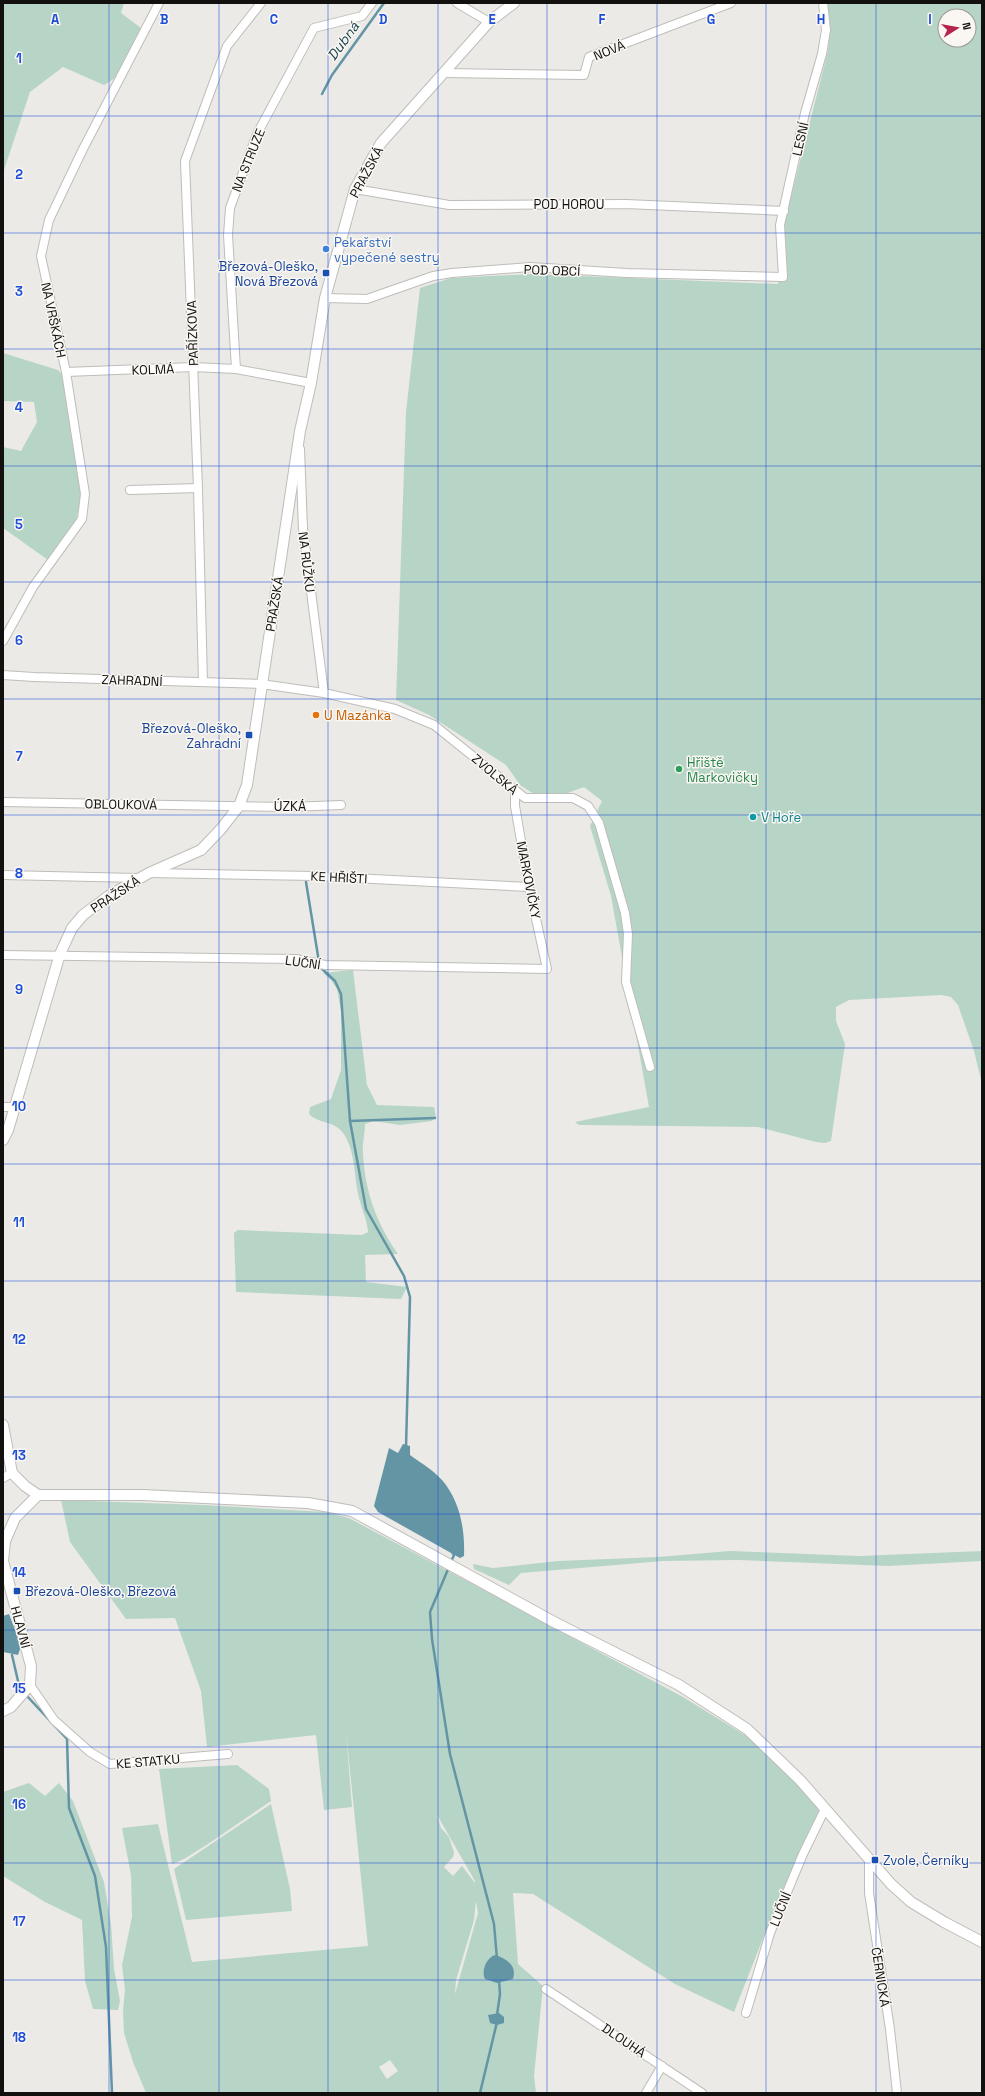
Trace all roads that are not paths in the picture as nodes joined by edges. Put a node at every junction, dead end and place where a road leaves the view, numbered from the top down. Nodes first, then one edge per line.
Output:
1 (159, 3) edge
2 (261, 3) edge
3 (372, 3) edge
4 (457, 3) edge
5 (514, 3) edge
6 (731, 3) edge
7 (823, 3) edge
8 (490, 22) junction
9 (444, 73) junction
10 (355, 189) junction
11 (784, 211) junction
12 (783, 277) joint
13 (326, 298) junction
14 (193, 367) junction
15 (236, 369) junction
16 (66, 372) junction
17 (311, 383) junction
18 (300, 431) junction
19 (198, 488) junction
20 (130, 490) dead end
21 (3, 640) edge
22 (3, 675) edge
23 (203, 682) junction
24 (261, 684) junction
25 (324, 693) junction
26 (515, 791) junction
27 (3, 802) edge
28 (341, 805) dead end
29 (239, 806) junction
30 (149, 873) junction
31 (3, 875) edge
32 (139, 878) junction
33 (529, 887) junction
34 (60, 954) junction
35 (3, 955) edge
36 (547, 969) joint
37 (650, 1067) dead end
38 (3, 1107) edge
39 (15, 1107) junction
40 (3, 1140) edge
41 (3, 1425) edge
42 (12, 1473) junction
43 (3, 1478) edge
44 (38, 1495) junction
45 (30, 1685) junction
46 (3, 1711) edge
47 (228, 1754) dead end
48 (826, 1809) junction
49 (869, 1861) junction
50 (982, 1942) edge
51 (546, 1989) dead end
52 (746, 2012) dead end
53 (662, 2066) junction
54 (646, 2093) edge
55 (702, 2093) edge
56 (897, 2093) edge

1 - 16 street, NA VRŠKÁCH
2 - 14 street, PAŘÍZKOVA
3 - 15 street, NA STRUZE
4 - 8 street
5 - 8 street, PRAŽSKÁ
6 - 9 street, NOVÁ
7 - 11 street, LESNÍ
8 - 9 street, PRAŽSKÁ
9 - 10 street, PRAŽSKÁ
10 - 11 street, POD HOROU
10 - 13 street, PRAŽSKÁ
11 - 12 street, LESNÍ
12 - 13 street, POD OBCÍ
13 - 17 street, PRAŽSKÁ
14 - 15 street, KOLMÁ
14 - 16 street, KOLMÁ
14 - 19 street, PAŘÍZKOVA
15 - 17 street, KOLMÁ
16 - 21 street, NA VRŠKÁCH
17 - 18 street, PRAŽSKÁ
18 - 24 street, PRAŽSKÁ
18 - 25 street, NA RŮŽKU
19 - 20 street
19 - 23 street, PAŘÍZKOVA
22 - 23 street, ZAHRADNÍ
23 - 24 street, ZAHRADNÍ
24 - 25 street, ZVOLSKÁ
24 - 29 street, PRAŽSKÁ
25 - 26 street, ZVOLSKÁ
26 - 33 street, MARKOVIČKY
26 - 37 street, ZVOLSKÁ
27 - 29 street, OBLOUKOVÁ
28 - 29 street, ÚZKÁ
29 - 30 street, PRAŽSKÁ
30 - 32 street, PRAŽSKÁ
30 - 33 street, KE HŘIŠTI
31 - 32 street
32 - 34 street, PRAŽSKÁ
33 - 36 street, MARKOVIČKY
34 - 35 street, LUČNÍ
34 - 36 street, LUČNÍ
34 - 39 street, PRAŽSKÁ
38 - 39 street
39 - 40 street, PRAŽSKÁ
41 - 42 street
42 - 43 street
42 - 44 street
44 - 45 street, HLAVNÍ
44 - 48 street
45 - 46 street
45 - 47 street, KE STATKU
48 - 49 street
48 - 52 street, LUČNÍ
49 - 50 street
49 - 56 street, ČERNICKÁ
51 - 53 street, DLOUHÁ
53 - 54 street
53 - 55 street, DLOUHÁ

